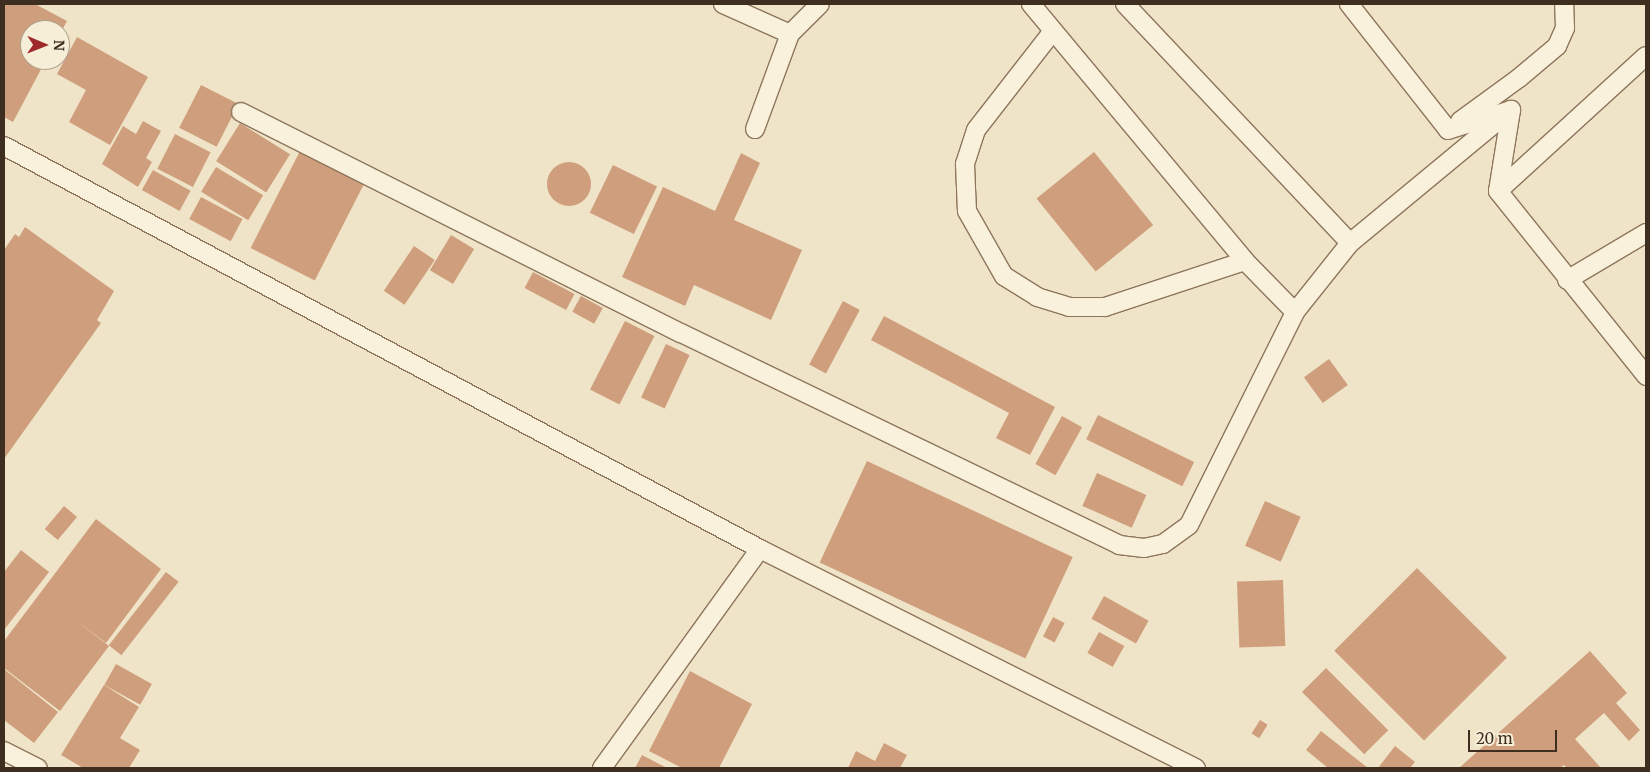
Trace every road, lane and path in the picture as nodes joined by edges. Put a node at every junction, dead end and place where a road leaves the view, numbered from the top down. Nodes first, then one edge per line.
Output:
1 (723, 4) edge
2 (820, 4) edge
3 (1031, 4) edge
4 (1126, 4) edge
5 (1350, 4) edge
6 (1564, 4) edge
7 (1053, 31) junction
8 (790, 34) junction
9 (1646, 56) edge
10 (1511, 110) junction
11 (241, 112) dead end
12 (756, 129) dead end
13 (1448, 130) junction
14 (4, 146) edge
15 (1498, 191) junction
16 (1646, 233) edge
17 (1350, 243) junction
18 (1245, 261) junction
19 (1567, 280) junction
20 (1295, 312) junction
21 (1646, 376) edge
22 (760, 549) junction
23 (4, 751) edge
24 (38, 768) edge
25 (602, 768) edge
26 (1196, 768) edge

1 - 8 lane
2 - 8 lane
3 - 7 lane
4 - 17 lane
5 - 13 lane
6 - 13 lane
7 - 18 lane
7 - 18 lane
8 - 12 lane
9 - 15 lane
10 - 13 lane
10 - 15 lane
10 - 17 lane
11 - 20 lane
14 - 22 lane
15 - 19 lane
16 - 19 lane
17 - 20 lane
18 - 20 lane
19 - 21 lane
22 - 25 lane
22 - 26 lane
23 - 24 lane

